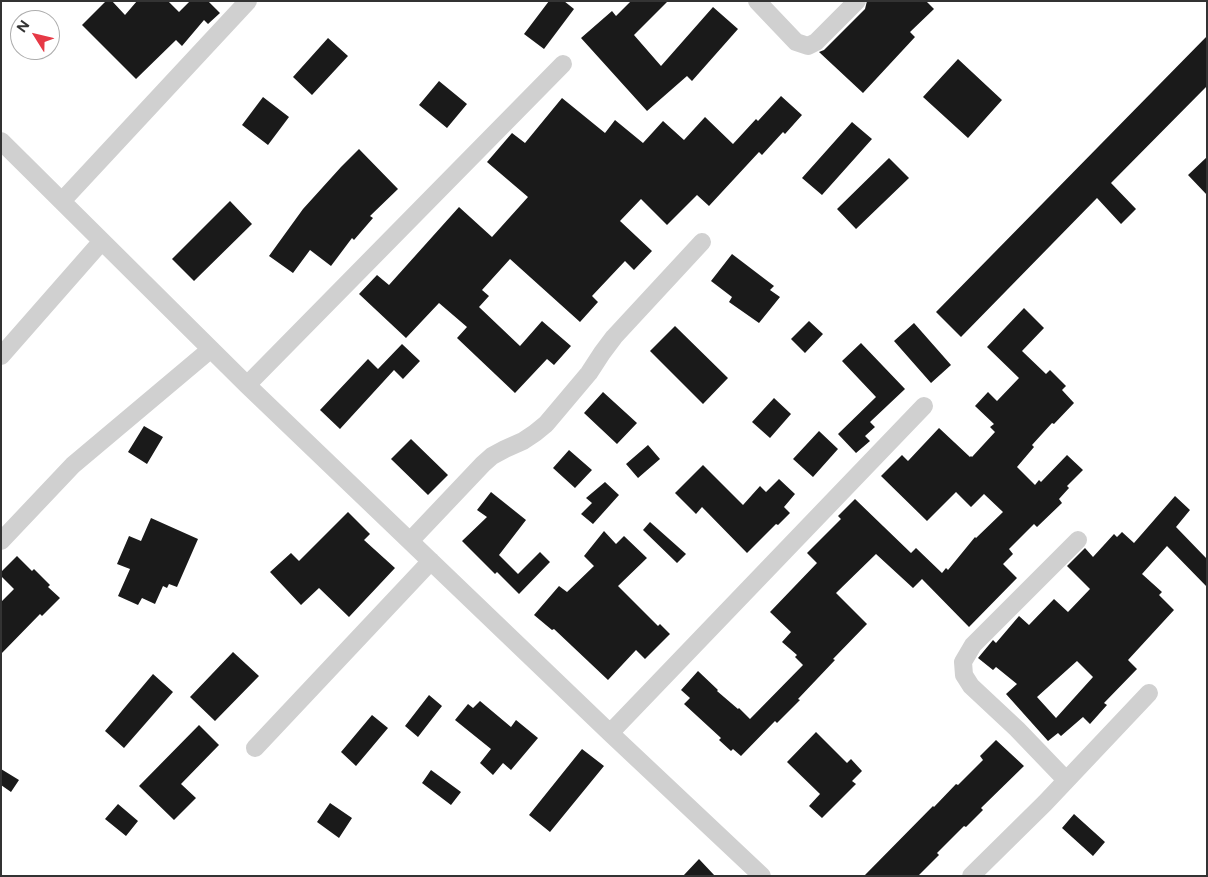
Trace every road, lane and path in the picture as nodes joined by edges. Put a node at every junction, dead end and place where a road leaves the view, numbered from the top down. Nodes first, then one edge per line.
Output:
1 (248, 1) edge
2 (758, 1) edge
3 (857, 1) edge
4 (563, 64) dead end
5 (1, 141) edge
6 (62, 201) junction
7 (102, 241) junction
8 (702, 242) dead end
9 (211, 348) junction
10 (1, 356) edge
11 (247, 385) junction
12 (924, 406) dead end
13 (1078, 540) dead end
14 (1, 541) edge
15 (410, 541) junction
16 (431, 561) junction
17 (1149, 694) dead end
18 (610, 733) junction
19 (255, 748) dead end
20 (1066, 780) junction
21 (762, 876) edge
22 (971, 876) edge

1 - 6 street
2 - 3 street
4 - 11 street
5 - 6 street
6 - 7 street
7 - 9 street
7 - 10 street
8 - 15 street
9 - 11 street
9 - 14 street
11 - 15 street
12 - 18 street
13 - 20 street
15 - 16 street
16 - 18 street
16 - 19 street
17 - 20 street
18 - 21 street
20 - 22 street

